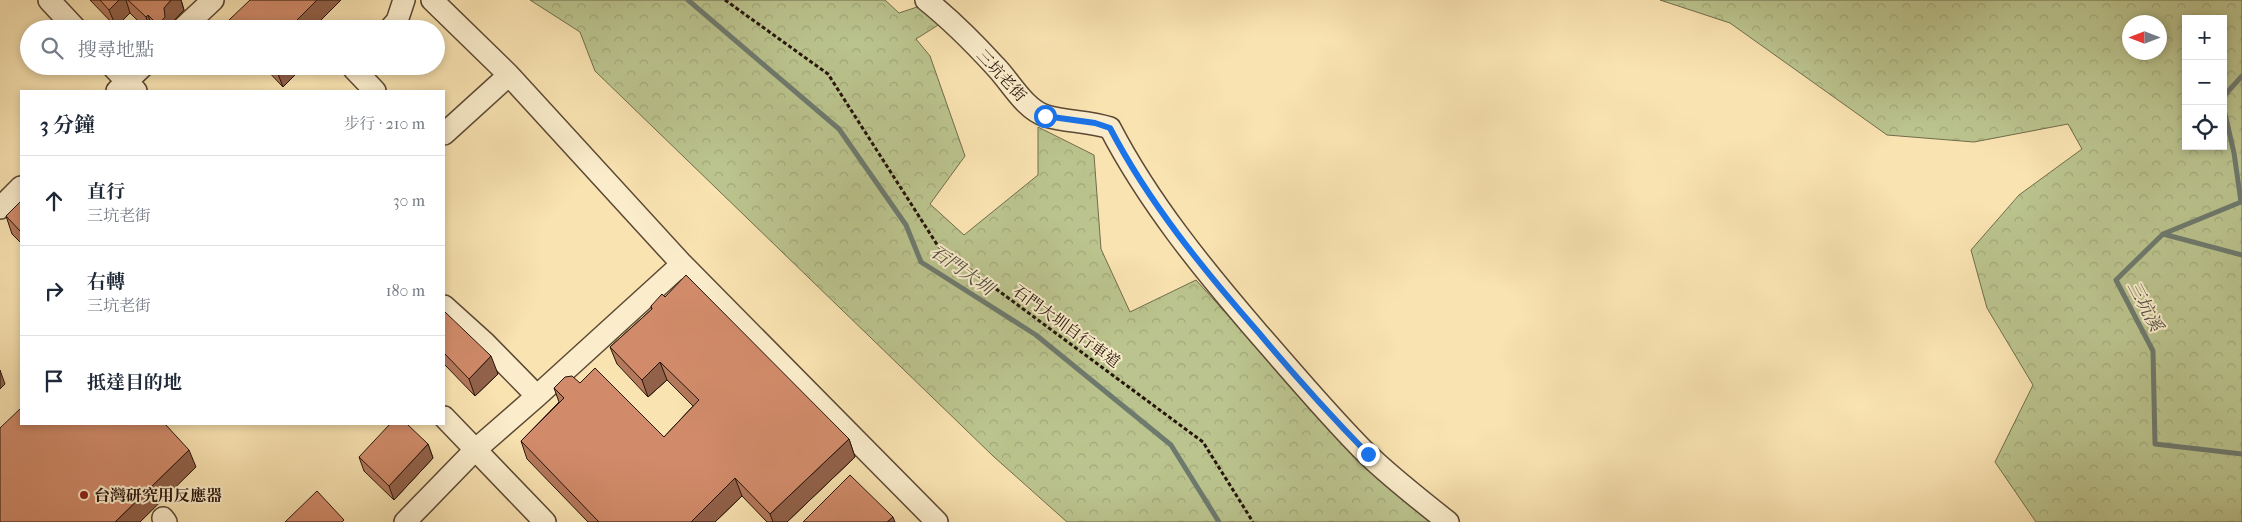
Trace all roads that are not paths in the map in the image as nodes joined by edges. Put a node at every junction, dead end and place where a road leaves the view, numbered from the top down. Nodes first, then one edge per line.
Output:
1 (49, 0) edge
2 (212, 0) edge
3 (404, 0) edge
4 (432, 0) edge
5 (926, 0) edge
6 (68, 20) edge
7 (191, 20) edge
8 (397, 20) edge
9 (118, 75) edge
10 (135, 75) edge
11 (360, 75) edge
12 (509, 75) junction
13 (126, 88) edge
14 (374, 90) edge
15 (445, 133) edge
16 (20, 187) edge
17 (0, 208) edge
18 (682, 264) junction
19 (445, 307) edge
20 (537, 396) junction
21 (445, 418) edge
22 (474, 451) junction
23 (405, 522) edge
24 (545, 522) edge
25 (937, 522) edge
26 (1448, 522) edge

1 - 6 lane
2 - 7 lane
3 - 8 lane
4 - 12 lane
5 - 26 lane, 三坑老街
9 - 13 lane
10 - 13 lane
11 - 14 lane
12 - 15 lane
12 - 18 lane
16 - 17 lane
18 - 20 lane
18 - 25 lane
19 - 20 lane
20 - 22 lane
21 - 22 lane
22 - 23 lane
22 - 24 lane

